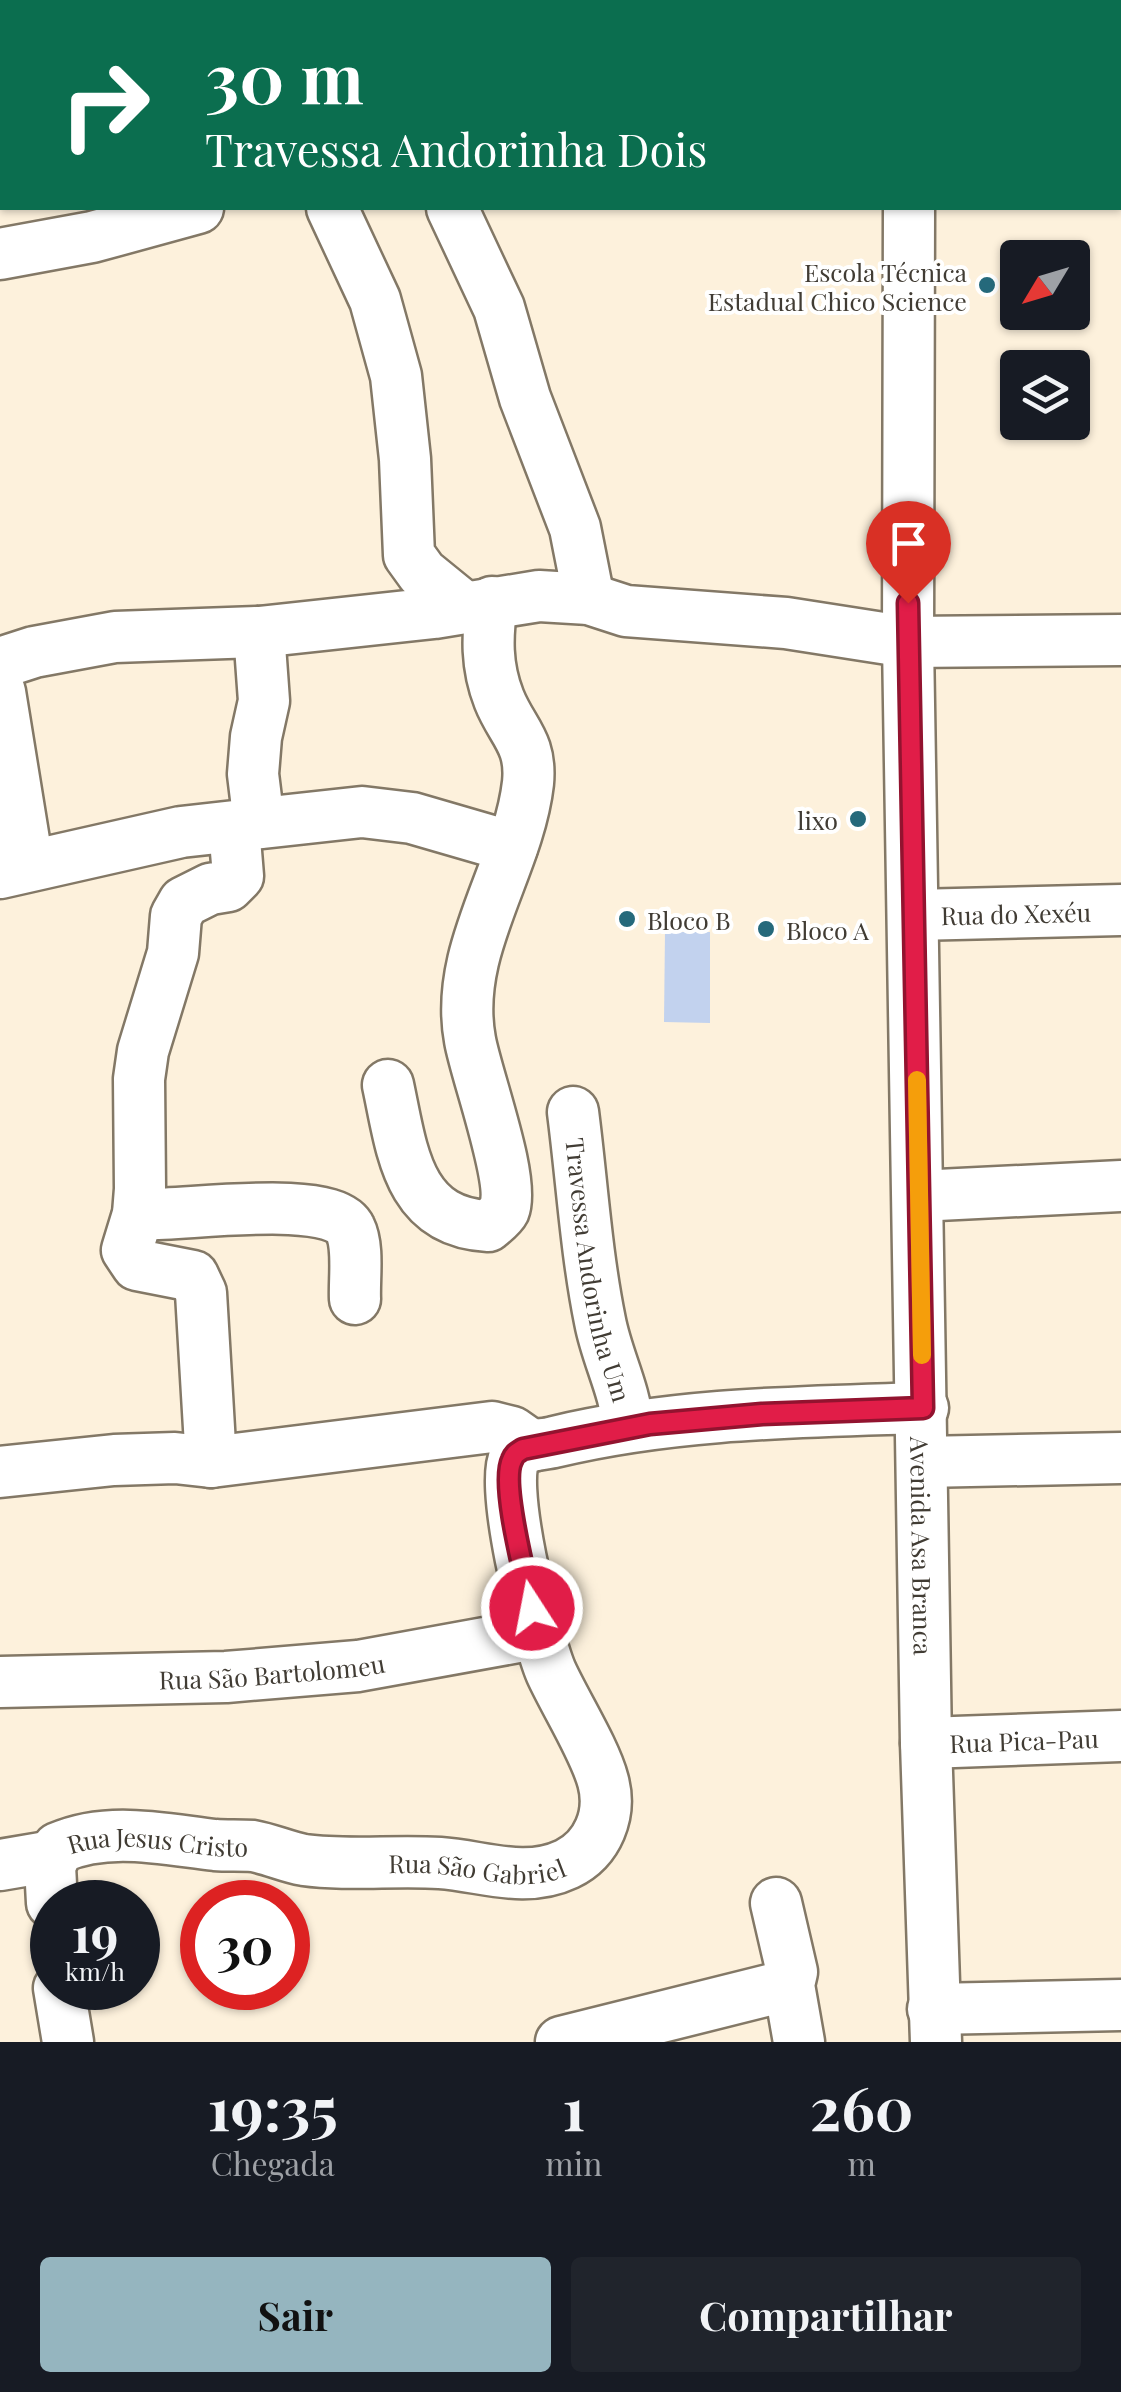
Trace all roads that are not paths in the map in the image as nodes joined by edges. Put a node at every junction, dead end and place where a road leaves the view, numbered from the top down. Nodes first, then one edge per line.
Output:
1 (190, 210) edge
2 (333, 210) edge
3 (453, 210) edge
4 (908, 210) edge
5 (0, 254) edge
6 (590, 599) junction
7 (479, 605) junction
8 (259, 632) junction
9 (1121, 640) edge
10 (908, 642) junction
11 (0, 663) edge
12 (0, 692) edge
13 (247, 825) junction
14 (512, 847) junction
15 (14, 869) edge
16 (1121, 910) edge
17 (914, 915) junction
18 (388, 1085) dead end
19 (573, 1112) dead end
20 (1121, 1186) edge
21 (918, 1196) junction
22 (138, 1214) junction
23 (355, 1299) dead end
24 (923, 1408) junction
25 (628, 1427) junction
26 (532, 1446) junction
27 (1121, 1458) edge
28 (212, 1462) junction
29 (923, 1462) junction
30 (0, 1472) edge
31 (540, 1633) junction
32 (0, 1682) edge
33 (1121, 1736) edge
34 (926, 1743) junction
35 (285, 1856) joint
36 (0, 1865) edge
37 (52, 1878) edge
38 (776, 1903) dead end
39 (789, 1985) junction
40 (1121, 2006) edge
41 (63, 2010) edge
42 (934, 2026) edge
43 (68, 2042) edge
44 (561, 2042) edge
45 (799, 2042) edge

1 - 5 street
2 - 7 street
3 - 6 street
4 - 10 street, Avenida Asa Branca
6 - 7 street
6 - 10 street
7 - 8 street
7 - 14 street
8 - 11 street
8 - 13 street
9 - 10 street
10 - 17 street, Avenida Asa Branca
12 - 15 street
13 - 14 street
13 - 15 street
13 - 22 street
14 - 18 street
16 - 17 street, Rua do Xexéu
17 - 21 street, Avenida Asa Branca
19 - 25 street, Travessa Andorinha Um
20 - 21 street
21 - 24 street, Avenida Asa Branca
22 - 23 street
22 - 28 street
24 - 25 street
24 - 29 street, Avenida Asa Branca
25 - 26 street
26 - 28 street
26 - 31 street
27 - 29 street
28 - 30 street
29 - 34 street, Avenida Asa Branca
31 - 32 street, Rua São Bartolomeu
31 - 35 street, Rua São Gabriel
33 - 34 street, Rua Pica-Pau
34 - 42 street, Avenida Asa Branca
35 - 37 street, Rua Jesus Cristo
36 - 37 street
38 - 39 street
39 - 44 street
39 - 45 street
40 - 42 street
41 - 43 street

